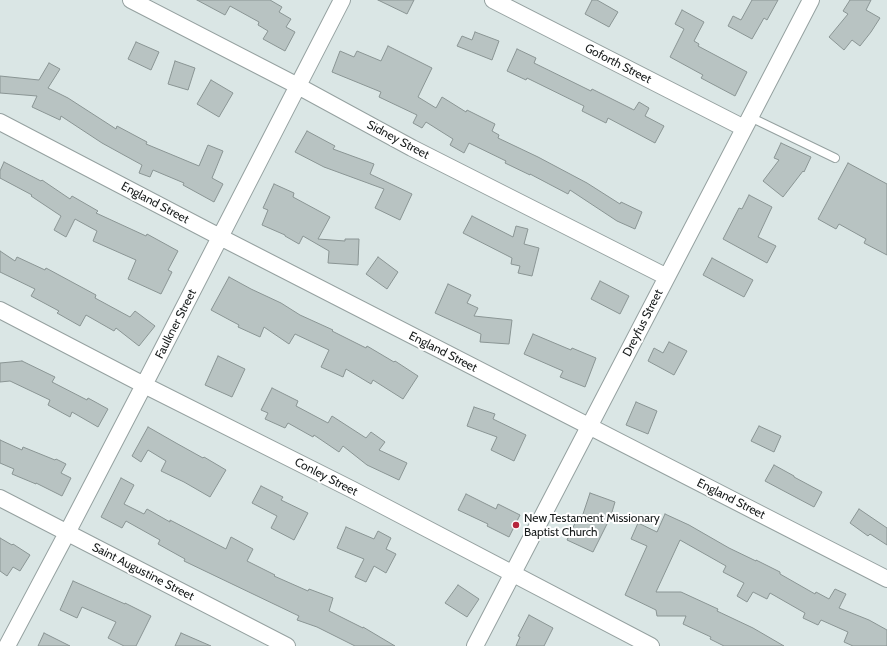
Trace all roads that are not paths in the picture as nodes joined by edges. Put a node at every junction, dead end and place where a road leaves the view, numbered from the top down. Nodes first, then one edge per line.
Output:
1 (131, 0) edge
2 (342, 0) edge
3 (493, 0) edge
4 (811, 0) edge
5 (298, 86) junction
6 (0, 122) edge
7 (747, 123) junction
8 (835, 158) dead end
9 (220, 237) junction
10 (667, 277) junction
11 (0, 310) edge
12 (144, 385) junction
13 (589, 426) junction
14 (0, 498) edge
15 (68, 533) junction
16 (513, 574) junction
17 (887, 579) edge
18 (7, 646) edge
19 (287, 646) edge
20 (475, 646) edge
21 (651, 646) edge

1 - 5 street, Sidney Street
2 - 5 street, Faulkner Street
3 - 7 street, Goforth Street
4 - 7 street, Dreyfus Street
5 - 9 street, Faulkner Street
5 - 10 street, Sidney Street
6 - 9 street, England Street
7 - 8 lane
7 - 10 street, Dreyfus Street
9 - 12 street, Faulkner Street
9 - 13 street, England Street
10 - 13 street, Dreyfus Street
11 - 12 street, Conley Street
12 - 15 street, Faulkner Street
12 - 16 street, Conley Street
13 - 16 street, Dreyfus Street
13 - 17 street, England Street
14 - 15 street, Saint Augustine Street
15 - 18 street, Faulkner Street
15 - 19 street, Saint Augustine Street
16 - 20 street, Dreyfus Street
16 - 21 street, Conley Street

